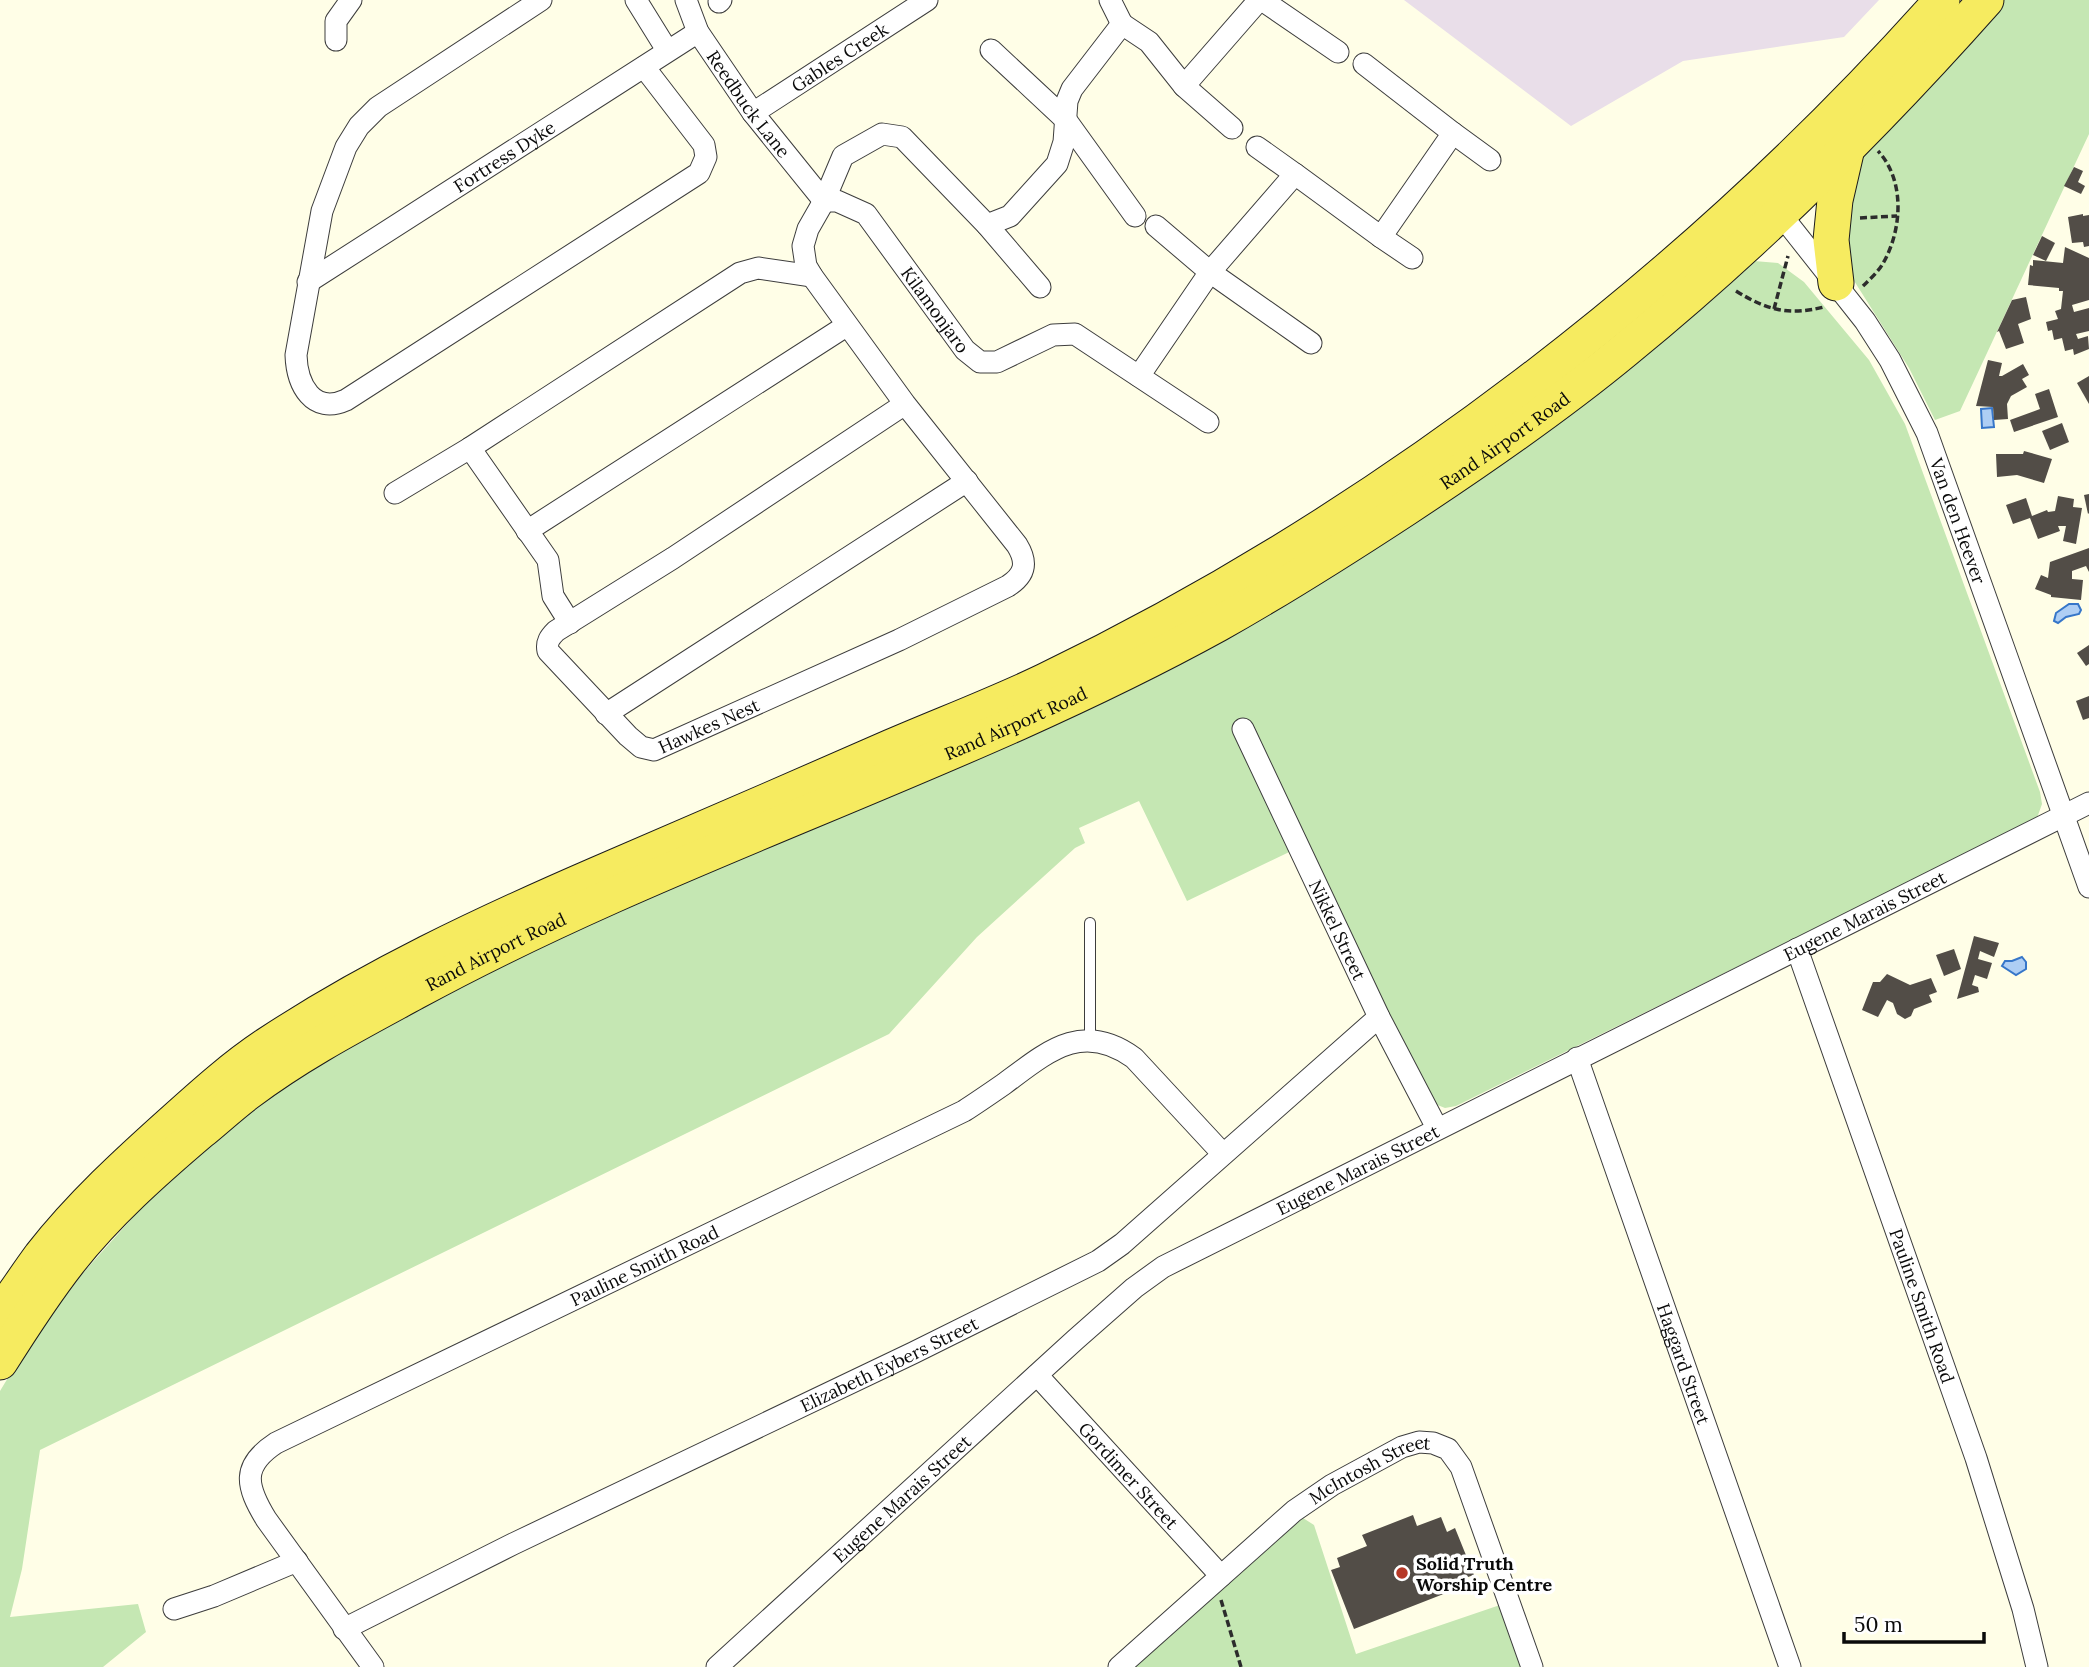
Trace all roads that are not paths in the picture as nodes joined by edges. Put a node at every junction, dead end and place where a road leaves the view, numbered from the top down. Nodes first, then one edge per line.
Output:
1 (351, 0) edge
2 (540, 0) edge
3 (636, 0) edge
4 (685, 0) edge
5 (927, 0) edge
6 (1110, 0) edge
7 (1261, 0) edge
8 (1942, 0) edge
9 (1986, 0) edge
10 (1122, 24) junction
11 (698, 32) junction
12 (337, 40) dead end
13 (667, 50) junction
14 (991, 50) dead end
15 (1338, 52) dead end
16 (1364, 64) dead end
17 (644, 67) junction
18 (1184, 86) junction
19 (753, 113) junction
20 (1066, 120) junction
21 (1232, 128) dead end
22 (1453, 133) junction
23 (1854, 141) junction
24 (1258, 148) dead end
25 (1490, 160) dead end
26 (1295, 174) junction
27 (824, 201) junction
28 (1769, 201) junction
29 (1135, 216) dead end
30 (987, 225) junction
31 (1157, 226) dead end
32 (1381, 237) junction
33 (1412, 258) dead end
34 (1210, 272) junction
35 (812, 276) junction
36 (308, 282) junction
37 (1040, 287) dead end
38 (1842, 292) junction
39 (846, 326) junction
40 (1311, 344) dead end
41 (1139, 376) junction
42 (905, 404) junction
43 (1208, 422) dead end
44 (470, 448) junction
45 (967, 481) junction
46 (395, 493) dead end
47 (527, 531) junction
48 (570, 623) junction
49 (606, 714) junction
50 (1243, 729) dead end
51 (2089, 803) edge
52 (2064, 815) junction
53 (2089, 887) edge
54 (1090, 923) dead end
55 (1797, 949) junction
56 (1379, 1017) junction
57 (1090, 1041) junction
58 (1577, 1058) junction
59 (1437, 1128) junction
60 (1223, 1154) junction
61 (0, 1314) edge
62 (0, 1362) edge
63 (1037, 1375) junction
64 (297, 1561) junction
65 (1218, 1579) junction
66 (174, 1609) dead end
67 (344, 1629) junction
68 (373, 1667) edge
69 (717, 1667) edge
70 (1119, 1667) edge
71 (1532, 1667) edge
72 (1790, 1667) edge
73 (2037, 1667) edge

1 - 12 street
2 - 36 street
3 - 13 street
4 - 11 street, Reedbuck Lane
5 - 19 street, Gables Creek
6 - 10 street
7 - 15 street
7 - 18 street
8 - 28 main road, Rand Airport Road
9 - 23 main road, Rand Airport Road
10 - 18 street
10 - 20 street
11 - 13 street, Fortress Dyke
11 - 19 street, Reedbuck Lane
13 - 17 street, Fortress Dyke
14 - 20 street
16 - 22 street
17 - 36 street, Fortress Dyke
17 - 36 street
18 - 21 street
19 - 27 street, Reedbuck Lane
20 - 29 street
20 - 30 street
22 - 25 street
22 - 32 street
23 - 28 main road, Rand Airport Road
23 - 38 main road
24 - 26 street
26 - 32 street
26 - 34 street
27 - 30 street, Hawkes Nest
27 - 35 street, Hawkes Nest
27 - 41 street, Kilamonjaro
28 - 38 street, Van den Heever
28 - 61 main road, Rand Airport Road
28 - 62 main road, Rand Airport Road
30 - 37 street, Hawkes Nest
31 - 34 street
32 - 33 street
34 - 40 street
34 - 41 street
35 - 39 street, Hawkes Nest
35 - 44 street
38 - 52 street, Van den Heever
39 - 42 street, Hawkes Nest
39 - 47 street
41 - 43 street, Kilamonjaro
42 - 45 street, Hawkes Nest
42 - 48 street, Hawkes Nest
44 - 46 street
44 - 47 street
45 - 49 street
45 - 49 street, Hawkes Nest
47 - 48 street
48 - 49 street, Hawkes Nest
50 - 56 street, Nikkel Street
51 - 52 street, Eugene Marais Street
52 - 53 street, Van den Heever
52 - 55 street, Eugene Marais Street
54 - 57 lane
55 - 58 street, Eugene Marais Street
55 - 73 street, Pauline Smith Road
56 - 59 street, Nikkel Street
56 - 60 street, Elizabeth Eybers Street
57 - 60 street, Pauline Smith Road
57 - 64 street, Pauline Smith Road
58 - 59 street, Eugene Marais Street
58 - 72 street, Haggard Street
59 - 63 street, Eugene Marais Street
60 - 67 street, Elizabeth Eybers Street
63 - 65 street, Gordimer Street
63 - 69 street, Eugene Marais Street
64 - 66 street
64 - 67 street, Pauline Smith Road
65 - 70 street, McIntosh Street
65 - 71 street, McIntosh Street
67 - 68 street, Pauline Smith Road

